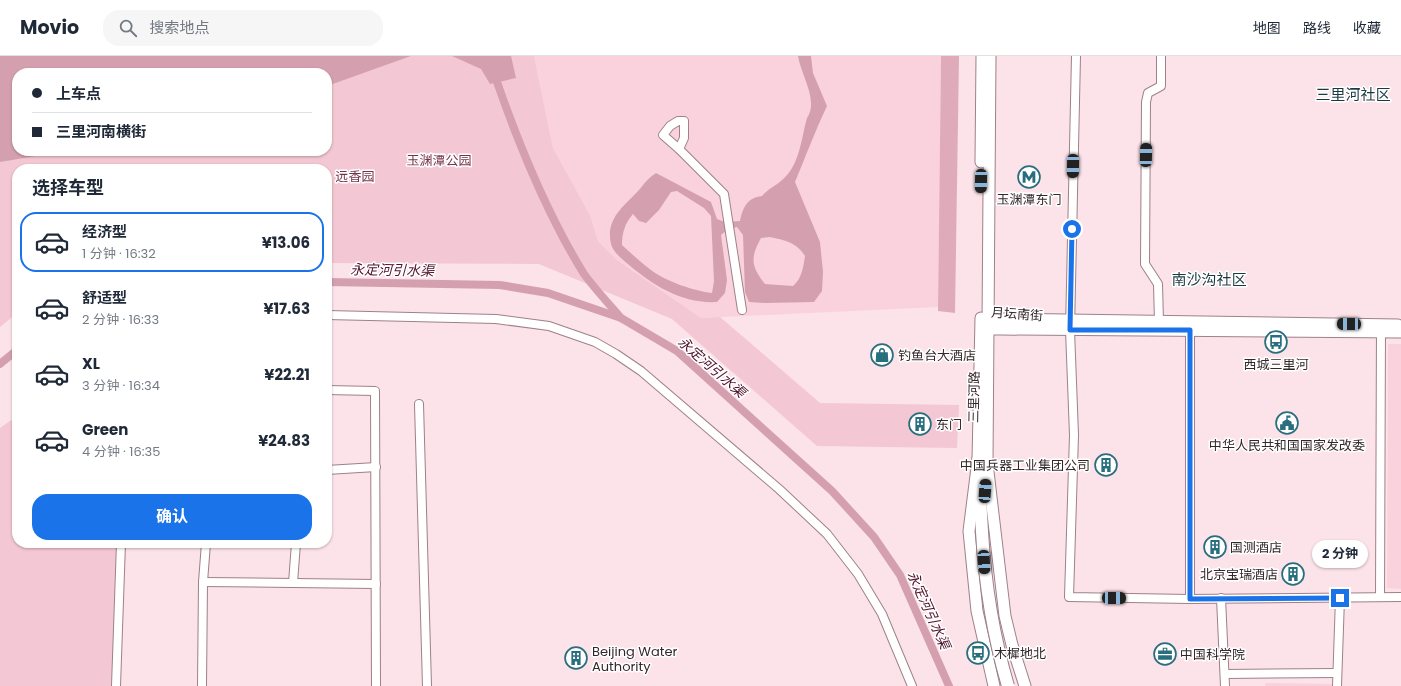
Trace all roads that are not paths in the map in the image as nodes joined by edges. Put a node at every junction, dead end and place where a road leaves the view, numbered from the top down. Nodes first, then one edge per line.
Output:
1 (982, 56) edge
2 (990, 56) edge
3 (1076, 56) edge
4 (1162, 56) edge
5 (679, 148) dead end
6 (742, 310) dead end
7 (332, 315) edge
8 (1159, 322) junction
9 (986, 324) junction
10 (1401, 325) edge
11 (1070, 326) junction
12 (1190, 326) junction
13 (1381, 328) junction
14 (1401, 332) edge
15 (332, 390) edge
16 (420, 404) dead end
17 (983, 462) junction
18 (376, 467) junction
19 (332, 470) edge
20 (121, 548) edge
21 (206, 548) edge
22 (296, 548) edge
23 (203, 582) junction
24 (293, 583) junction
25 (376, 584) junction
26 (1380, 597) junction
27 (1401, 597) edge
28 (1221, 598) junction
29 (1340, 598) junction
30 (1190, 599) junction
31 (1226, 674) junction
32 (1337, 674) junction
33 (116, 686) edge
34 (202, 686) edge
35 (376, 686) edge
36 (427, 686) edge
37 (912, 686) edge
38 (992, 686) edge
39 (1008, 686) edge
40 (1025, 686) edge
41 (1225, 686) edge
42 (1337, 686) edge

1 - 9 main road, 三里河路
2 - 9 main road, 三里河路
3 - 11 street
4 - 8 street
5 - 6 street
7 - 37 street
8 - 11 main road, 月坛南街
8 - 12 main road, 月坛南街
9 - 11 main road, 月坛南街
9 - 17 main road, 三里河路
10 - 13 main road, 月坛南街
11 - 12 main road, 月坛南街
11 - 30 street
12 - 13 main road, 月坛南街
12 - 30 street
13 - 14 main road, 月坛南街
13 - 26 street
15 - 18 street
16 - 36 street
17 - 38 main road, 三里河路
17 - 39 main road, bridge
17 - 40 main road, 三里河路
18 - 19 street
18 - 25 street
20 - 33 street
21 - 23 street
22 - 24 street
23 - 24 street
23 - 34 street
24 - 25 street
25 - 35 street
26 - 27 street
26 - 29 street
28 - 29 street
28 - 30 street
28 - 31 street
29 - 32 street
31 - 32 street
31 - 41 street
32 - 42 street

